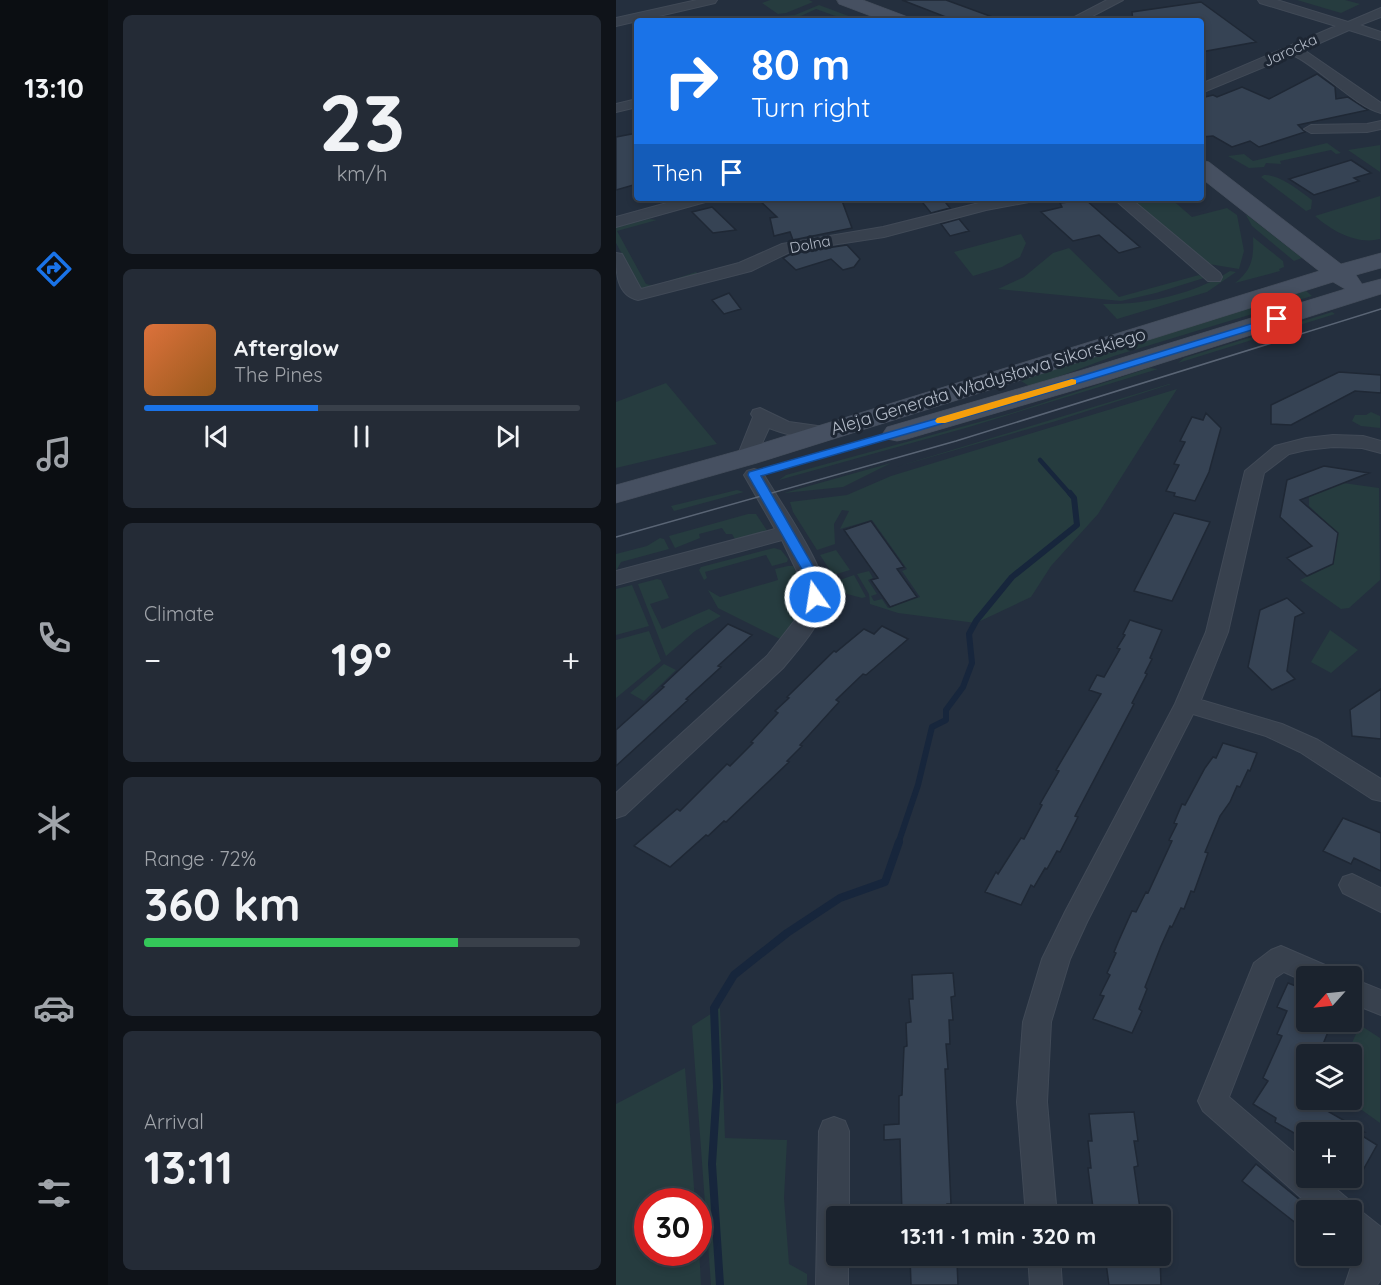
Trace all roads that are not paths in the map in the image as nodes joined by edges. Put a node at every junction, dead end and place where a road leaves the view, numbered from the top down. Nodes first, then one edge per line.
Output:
1 (711, 0) edge
2 (846, 0) edge
3 (1117, 0) edge
4 (1264, 0) edge
5 (633, 3) dead end
6 (1381, 12) edge
7 (644, 18) edge
8 (648, 18) edge
9 (893, 18) edge
10 (1079, 18) edge
11 (634, 20) edge
12 (616, 22) edge
13 (1345, 25) junction
14 (1381, 36) edge
15 (1292, 49) junction
16 (1204, 88) edge
17 (634, 104) edge
18 (616, 108) edge
19 (1381, 109) edge
20 (1381, 125) edge
21 (1311, 129) dead end
22 (1204, 153) edge
23 (1204, 169) edge
24 (692, 201) edge
25 (1010, 201) edge
26 (1125, 201) edge
27 (616, 222) edge
28 (616, 258) edge
29 (1214, 278) dead end
30 (1369, 281) edge
31 (1004, 390) junction
32 (825, 432) junction
33 (1381, 447) edge
34 (750, 466) junction
35 (616, 494) edge
36 (616, 512) edge
37 (788, 532) junction
38 (616, 578) edge
39 (1187, 704) junction
40 (1381, 792) edge
41 (616, 808) edge
42 (1352, 885) dead end
43 (1381, 901) edge
44 (1299, 966) edge
45 (1362, 995) edge
46 (1381, 1003) edge
47 (834, 1131) dead end
48 (1326, 1200) edge
49 (1040, 1206) edge
50 (1362, 1232) edge
51 (1381, 1249) edge
52 (1045, 1266) edge
53 (832, 1285) edge
54 (1046, 1285) edge
55 (1361, 1285) edge

1 - 8 street
2 - 9 main road
3 - 10 street
4 - 13 street
5 - 7 street
6 - 13 street, Jarocka
11 - 12 street
13 - 14 street
13 - 15 street, Jarocka
15 - 16 street, Jarocka
15 - 19 street
17 - 18 street
20 - 21 street
22 - 30 main road
23 - 30 main road
24 - 27 street
25 - 28 street, Dolna
26 - 29 street
30 - 31 main road, Aleja Generała Władysława Sikorskiego
31 - 32 main road, Aleja Generała Władysława Sikorskiego
31 - 34 main road, Aleja Generała Władysława Sikorskiego
32 - 34 main road, Aleja Generała Władysława Sikorskiego
32 - 34 street
33 - 39 street
34 - 35 main road, Aleja Generała Władysława Sikorskiego
34 - 36 main road, Aleja Generała Władysława Sikorskiego
34 - 37 street
37 - 38 street
37 - 41 street
39 - 40 street
39 - 49 street
42 - 43 street
44 - 48 street
45 - 46 street
47 - 53 street
50 - 51 street
51 - 55 street
52 - 54 street

